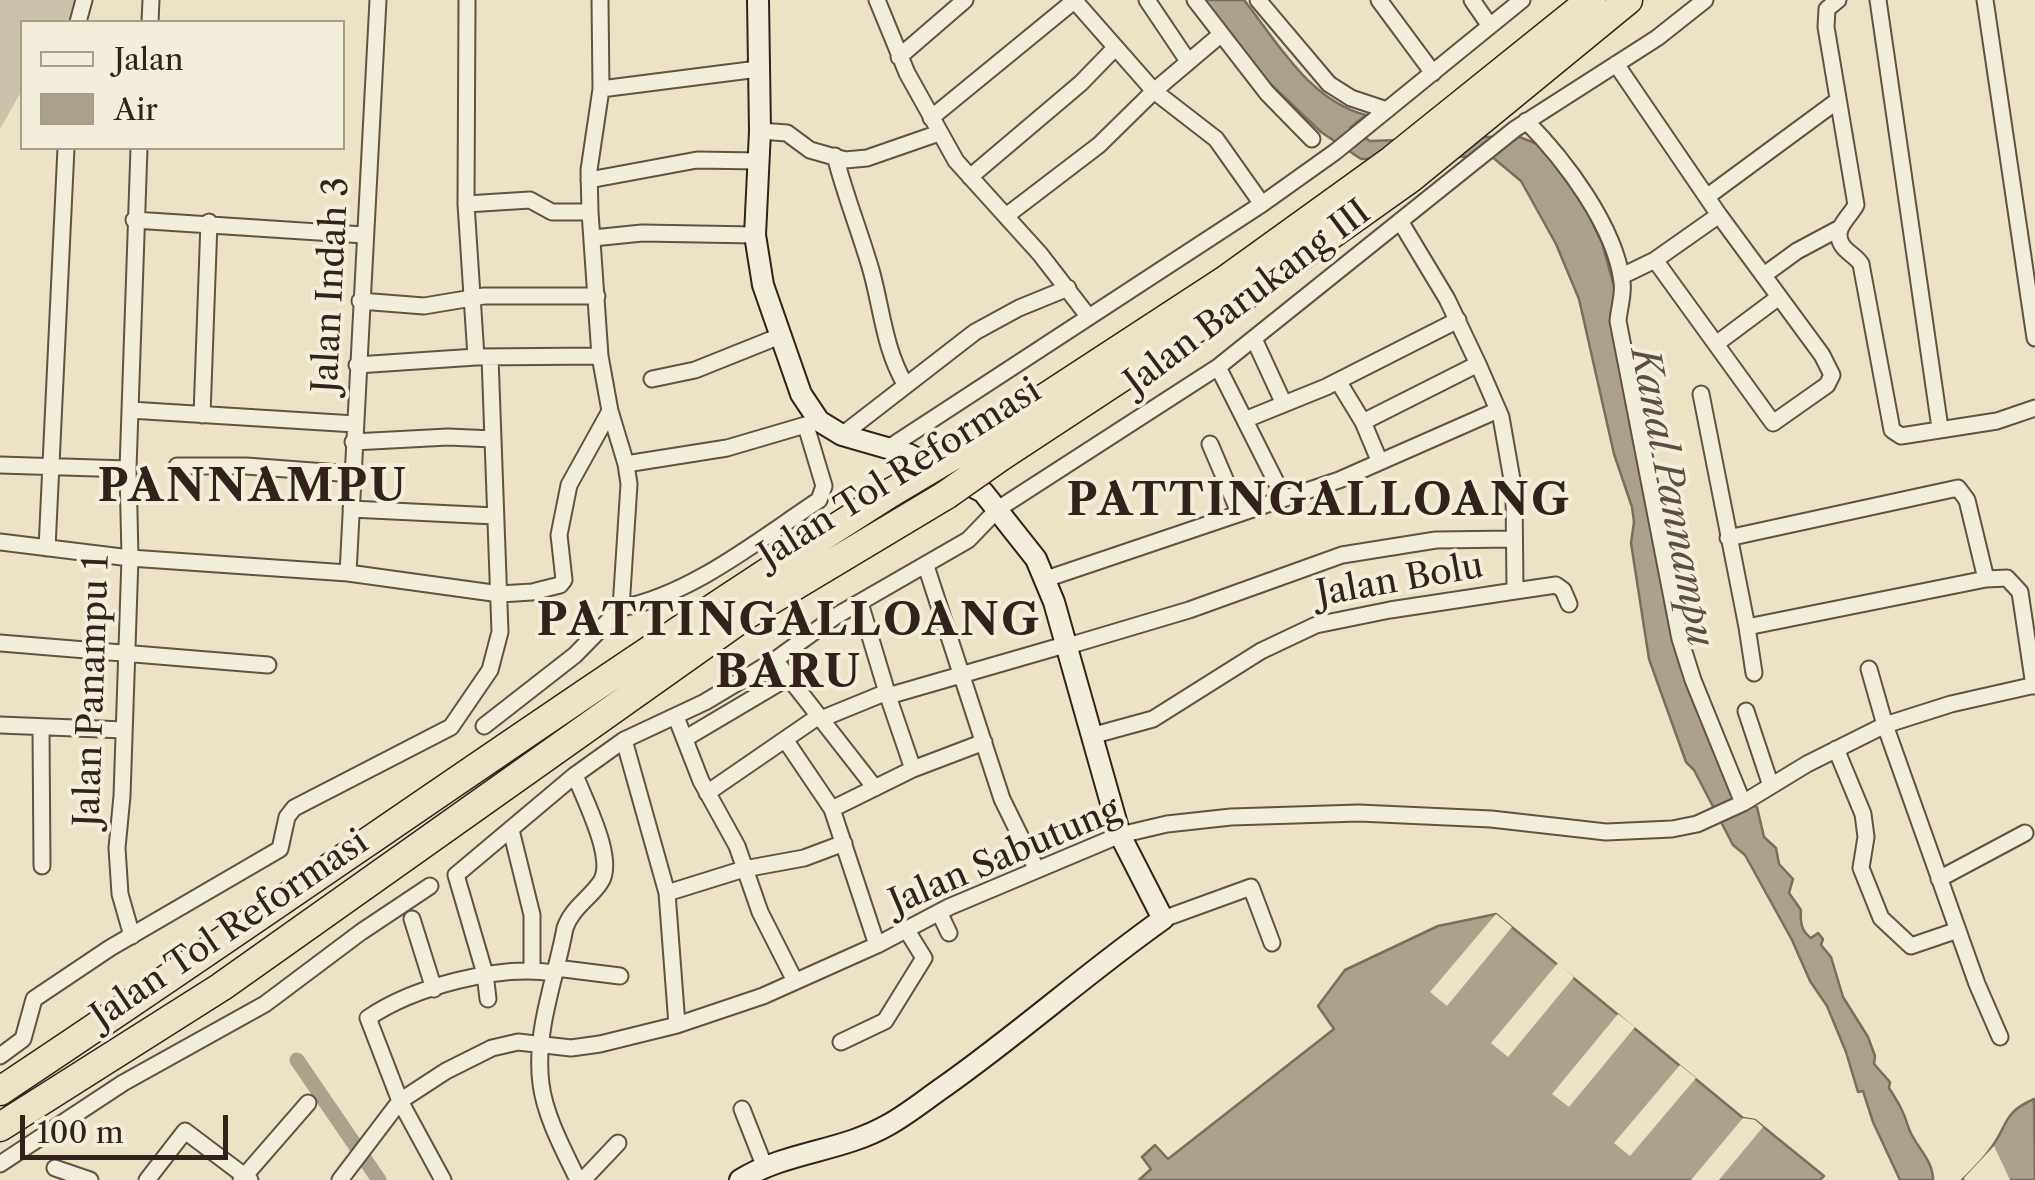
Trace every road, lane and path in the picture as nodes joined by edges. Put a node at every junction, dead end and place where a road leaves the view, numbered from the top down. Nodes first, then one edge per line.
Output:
1 (378, 0) edge
2 (467, 0) edge
3 (602, 0) edge
4 (758, 0) edge
5 (878, 0) edge
6 (965, 0) edge
7 (1074, 0) edge
8 (1147, 0) edge
9 (1194, 0) edge
10 (1258, 0) edge
11 (1379, 0) edge
12 (1472, 0) edge
13 (1522, 0) edge
14 (1570, 0) edge
15 (1591, 0) edge
16 (1628, 0) edge
17 (1648, 0) edge
18 (1705, 0) edge
19 (1838, 0) edge
20 (1878, 0) edge
21 (1985, 0) edge
22 (1490, 26) junction
23 (1219, 36) junction
24 (1115, 48) junction
25 (900, 57) junction
26 (1188, 61) junction
27 (1616, 64) junction
28 (758, 69) junction
29 (1433, 73) junction
30 (600, 89) junction
31 (1154, 91) junction
32 (1838, 101) junction
33 (1501, 106) junction
34 (1384, 112) junction
35 (931, 118) junction
36 (760, 131) junction
37 (939, 133) junction
38 (1312, 140) dead end
39 (66, 150) edge
40 (139, 150) edge
41 (835, 156) junction
42 (758, 161) junction
43 (970, 177) junction
44 (589, 180) junction
45 (1708, 196) junction
46 (466, 204) junction
47 (1262, 204) junction
48 (590, 212) junction
49 (1719, 215) junction
50 (1006, 216) junction
51 (134, 220) junction
52 (1400, 221) junction
53 (209, 222) junction
54 (1840, 228) junction
55 (364, 235) junction
56 (755, 235) junction
57 (593, 238) junction
58 (1655, 260) junction
59 (1764, 275) junction
60 (1622, 276) junction
61 (1068, 288) junction
62 (597, 296) junction
63 (1779, 297) junction
64 (470, 298) junction
65 (360, 301) junction
66 (1088, 316) junction
67 (1458, 320) junction
68 (780, 336) junction
69 (2035, 338) edge
70 (1254, 339) junction
71 (1716, 344) junction
72 (600, 356) junction
73 (483, 357) junction
74 (1478, 364) junction
75 (357, 365) junction
76 (1218, 368) junction
77 (652, 379) dead end
78 (1338, 381) junction
79 (905, 384) junction
80 (1701, 394) dead end
81 (1284, 404) junction
82 (2035, 408) edge
83 (130, 410) junction
84 (1498, 410) junction
85 (610, 411) junction
86 (202, 414) junction
87 (1247, 419) junction
88 (1363, 422) junction
89 (812, 423) junction
90 (355, 424) junction
91 (1940, 428) junction
92 (842, 435) junction
93 (493, 439) junction
94 (353, 442) junction
95 (1210, 444) dead end
96 (994, 446) junction
97 (890, 447) junction
98 (1379, 460) junction
99 (626, 464) junction
100 (0, 465) edge
101 (176, 466) dead end
102 (52, 467) junction
103 (128, 470) junction
104 (353, 474) junction
105 (1284, 498) junction
106 (998, 509) junction
107 (351, 510) junction
108 (1239, 512) junction
109 (495, 516) junction
110 (1728, 538) junction
111 (1514, 539) junction
112 (0, 542) edge
113 (48, 548) junction
114 (130, 558) junction
115 (926, 566) junction
116 (348, 573) junction
117 (1046, 579) junction
118 (1986, 579) junction
119 (1514, 592) junction
120 (500, 594) junction
121 (860, 603) junction
122 (1569, 604) dead end
123 (621, 608) junction
124 (1747, 627) junction
125 (0, 643) edge
126 (1068, 645) junction
127 (126, 653) junction
128 (775, 660) junction
129 (268, 666) dead end
130 (1869, 669) dead end
131 (1754, 672) dead end
132 (960, 674) junction
133 (789, 676) junction
134 (2034, 686) edge
135 (888, 694) junction
136 (1746, 711) dead end
137 (676, 717) junction
138 (820, 717) junction
139 (0, 724) edge
140 (484, 726) dead end
141 (1885, 726) junction
142 (41, 728) junction
143 (124, 730) junction
144 (1090, 736) junction
145 (686, 738) junction
146 (624, 740) junction
147 (786, 742) junction
148 (984, 742) junction
149 (1836, 749) junction
150 (913, 769) junction
151 (574, 775) junction
152 (1771, 786) junction
153 (874, 788) junction
154 (707, 793) junction
155 (1742, 804) junction
156 (832, 808) junction
157 (511, 830) junction
158 (2025, 833) dead end
159 (1120, 834) junction
160 (844, 843) junction
161 (42, 866) dead end
162 (1036, 868) junction
163 (744, 870) junction
164 (1940, 879) junction
165 (430, 886) dead end
166 (667, 893) junction
167 (939, 912) junction
168 (412, 919) dead end
169 (1163, 920) junction
170 (906, 929) junction
171 (1958, 930) junction
172 (949, 933) dead end
173 (132, 936) junction
174 (1272, 942) dead end
175 (877, 945) junction
176 (557, 965) junction
177 (532, 970) junction
178 (485, 974) junction
179 (620, 976) dead end
180 (466, 979) junction
181 (795, 982) junction
182 (434, 989) junction
183 (469, 996) dead end
184 (488, 999) dead end
185 (677, 1025) junction
186 (2000, 1037) dead end
187 (841, 1042) dead end
188 (541, 1044) junction
189 (0, 1056) edge
190 (0, 1091) edge
191 (400, 1102) junction
192 (308, 1103) dead end
193 (742, 1109) dead end
194 (0, 1126) edge
195 (618, 1144) dead end
196 (0, 1164) edge
197 (764, 1165) junction
198 (55, 1168) dead end
199 (245, 1178) edge
200 (90, 1180) edge
201 (146, 1180) edge
202 (340, 1180) edge
203 (443, 1180) edge
204 (580, 1180) edge
205 (740, 1180) edge

1 - 55 street, Jalan Indah 3
2 - 46 street
3 - 30 street
4 - 28 street
5 - 25 street
6 - 25 street
7 - 24 street
7 - 35 street
8 - 26 street
9 - 23 street
10 - 34 street
11 - 29 street
12 - 22 street
13 - 22 street, Jalan Barukang III
14 - 33 highway
15 - 33 highway, Jalan Tol Reformasi
16 - 33 highway, Jalan Tol Reformasi
17 - 33 highway
18 - 27 street, Jalan Barukang III
19 - 32 street
20 - 91 street
21 - 69 street
22 - 29 street, Jalan Barukang III
23 - 26 street
23 - 38 street
24 - 31 street
24 - 43 street
25 - 35 street
26 - 31 street
27 - 33 street, Jalan Barukang III
27 - 45 street
28 - 30 street
28 - 36 street
29 - 34 street, Jalan Barukang III
30 - 44 street
31 - 47 street
31 - 50 street
32 - 45 street
32 - 54 street
33 - 52 street, Jalan Barukang III
33 - 60 street
33 - 96 highway, Jalan Tol Reformasi
34 - 47 street, Jalan Barukang III
35 - 37 street
36 - 41 street
36 - 42 street
37 - 41 street
37 - 43 street
39 - 102 street
40 - 51 street, Jalan Panampu 1
41 - 79 street
42 - 44 street
42 - 56 street
43 - 50 street
44 - 48 street
45 - 49 street
46 - 48 street
46 - 64 street
47 - 66 street, Jalan Barukang III
48 - 57 street
49 - 58 street
49 - 59 street
50 - 61 street
51 - 53 street
51 - 83 street, Jalan Panampu 1
52 - 67 street, Jalan Bolu
52 - 70 street, Jalan Barukang III
53 - 55 street
53 - 86 street
54 - 59 street
54 - 91 street
55 - 65 street, Jalan Indah 3
56 - 57 street
56 - 68 street
57 - 62 street
58 - 60 street
58 - 71 street
59 - 63 street
60 - 155 street
61 - 66 street
61 - 79 street
62 - 64 street
62 - 72 street
63 - 71 street
63 - 71 street
64 - 65 street
64 - 73 street
65 - 75 street, Jalan Indah 3
66 - 97 street, Jalan Barukang III
67 - 74 street, Jalan Bolu
67 - 78 street
68 - 77 street
68 - 89 street
70 - 76 street, Jalan Barukang III
70 - 81 street
72 - 73 street
72 - 85 street
73 - 75 street
73 - 93 street
74 - 84 street, Jalan Bolu
74 - 88 street
75 - 90 street, Jalan Indah 3
76 - 87 street
76 - 106 street, Jalan Barukang III
78 - 81 street
78 - 88 street
79 - 92 street
80 - 110 street
81 - 87 street
82 - 91 street
83 - 86 street
83 - 103 street, Jalan Panampu 1
84 - 98 street
84 - 111 street, Jalan Bolu
85 - 99 street
85 - 120 street
86 - 90 street
87 - 105 street
88 - 98 street
89 - 92 street
89 - 99 street
89 - 123 street
90 - 94 street, Jalan Indah 3
92 - 97 street
93 - 94 street
93 - 109 street
94 - 104 street, Jalan Indah 3
95 - 108 street
96 - 190 highway, Jalan Tol Reformasi, bridge
96 - 194 highway, Jalan Tol Reformasi, bridge
97 - 106 street
98 - 105 street
99 - 123 street
100 - 102 street
101 - 104 street
102 - 103 street
102 - 113 street
103 - 114 street, Jalan Panampu 1
104 - 107 street, Jalan Indah 3
105 - 108 street
106 - 115 street, Jalan Barukang III
106 - 117 street
107 - 109 street
107 - 116 street, Jalan Indah 3
108 - 117 street
109 - 120 street
110 - 118 street
110 - 124 street
111 - 119 street, Jalan Bolu
111 - 126 street
112 - 113 street
113 - 114 street
114 - 116 street
114 - 127 street, Jalan Panampu 1
115 - 121 street, Jalan Barukang III
115 - 132 street
116 - 120 street
117 - 126 street
118 - 124 street
118 - 134 street
119 - 122 street
119 - 144 street, Jalan Bolu
120 - 173 street
121 - 128 street, Jalan Barukang III
121 - 135 street
123 - 140 street
124 - 131 street
125 - 127 street
126 - 132 street
126 - 144 street
127 - 129 street
127 - 143 street, Jalan Panampu 1
128 - 133 street
128 - 137 street, Jalan Barukang III
130 - 141 street
132 - 135 street
132 - 148 street
133 - 138 street
133 - 145 street
134 - 141 street, Jalan Sabutung
135 - 138 street
135 - 150 street
136 - 152 street
137 - 145 street
137 - 146 street, Jalan Barukang III
138 - 147 street
138 - 153 street
139 - 142 street
141 - 149 street, Jalan Sabutung
141 - 164 street
142 - 143 street
142 - 161 street
143 - 173 street, Jalan Panampu 1
144 - 159 street
145 - 154 street
146 - 151 street, Jalan Barukang III
146 - 166 street
147 - 154 street
147 - 156 street
148 - 150 street
148 - 162 street
149 - 152 street, Jalan Sabutung
149 - 171 street
150 - 153 street
151 - 157 street, Jalan Barukang III
151 - 176 street
152 - 155 street, Jalan Sabutung
153 - 156 street
154 - 163 street
155 - 159 street, Jalan Sabutung
156 - 160 street
157 - 177 street
157 - 178 street, Jalan Barukang III
158 - 164 street
159 - 162 street, Jalan Sabutung
159 - 169 street
160 - 163 street
160 - 175 street
162 - 167 street, Jalan Sabutung
163 - 166 street
163 - 181 street
164 - 171 street
165 - 196 street
166 - 185 street
167 - 170 street, Jalan Sabutung
167 - 172 street
168 - 182 street
169 - 174 street
169 - 197 street
170 - 175 street, Jalan Sabutung
170 - 187 street
171 - 186 street
173 - 189 street
175 - 181 street, Jalan Sabutung
176 - 177 street
176 - 179 street
176 - 188 street
177 - 178 street
178 - 180 street
178 - 184 street
180 - 182 street
180 - 183 street
181 - 185 street, Jalan Sabutung
182 - 191 street
185 - 188 street, Jalan Sabutung
188 - 191 street, Jalan Sabutung
188 - 204 street
191 - 202 street, Jalan Sabutung
191 - 203 street
192 - 199 street
193 - 197 street
195 - 204 street
197 - 205 street
198 - 200 street
199 - 201 street

